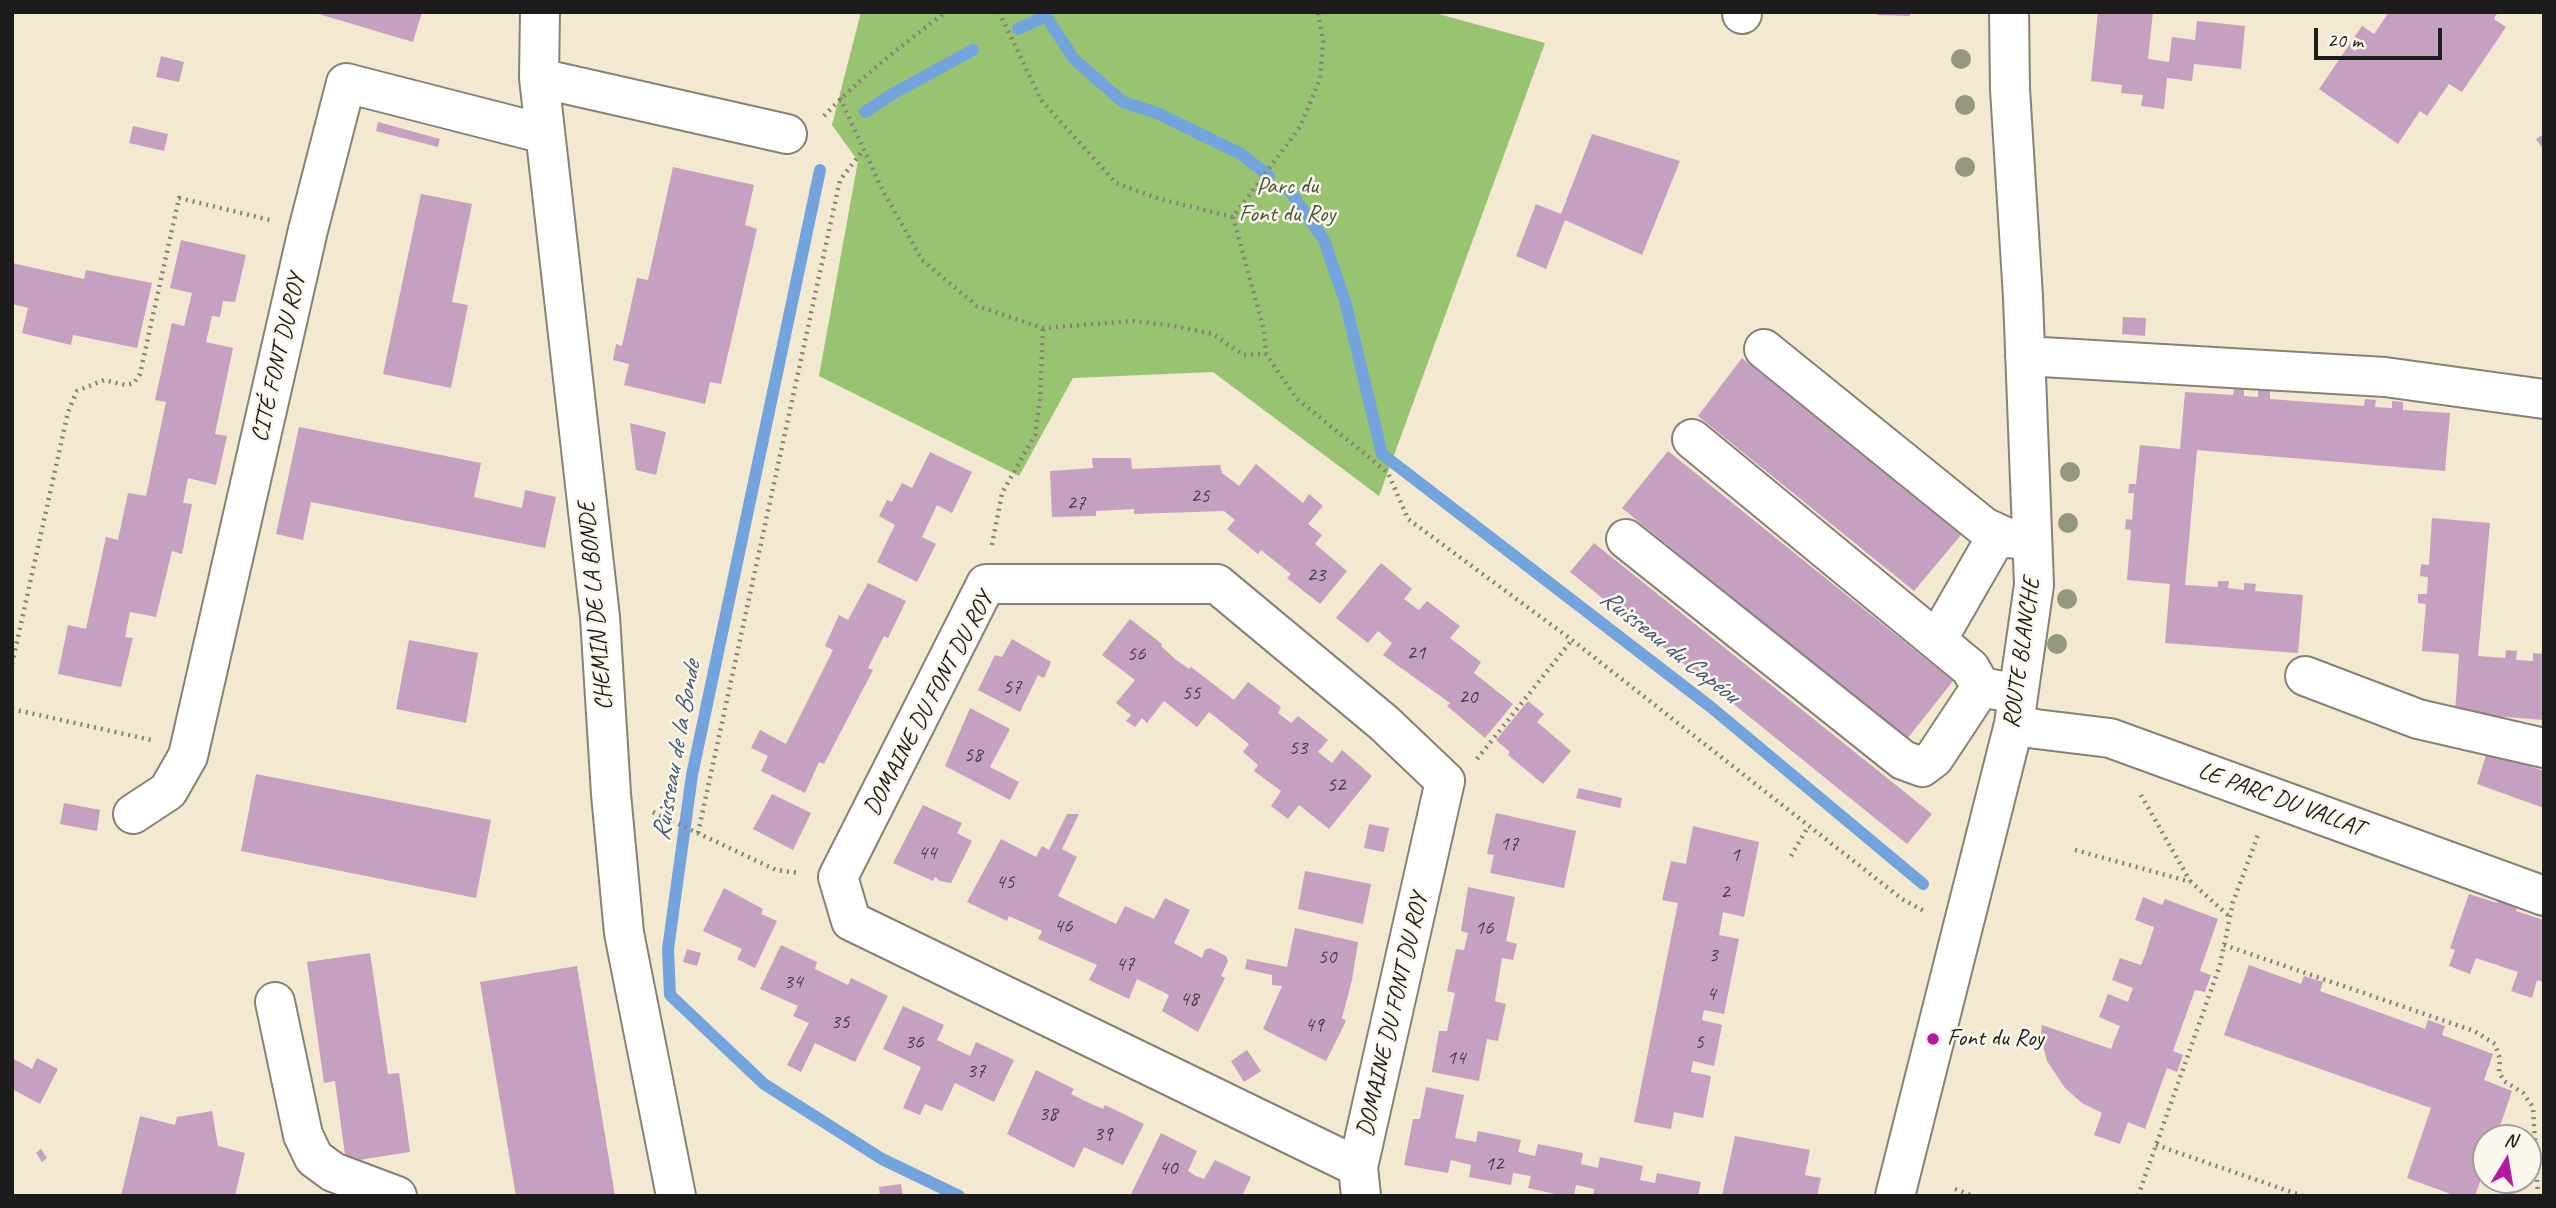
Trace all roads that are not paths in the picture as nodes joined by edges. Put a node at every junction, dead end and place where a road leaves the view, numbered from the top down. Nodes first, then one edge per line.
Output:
1 (540, 12) edge
2 (2009, 12) edge
3 (539, 78) junction
4 (545, 134) junction
5 (787, 134) dead end
6 (1764, 349) dead end
7 (2025, 356) junction
8 (2544, 399) edge
9 (1692, 439) dead end
10 (2015, 537) junction
11 (1626, 539) dead end
12 (1937, 640) junction
13 (2305, 676) dead end
14 (1980, 687) junction
15 (2016, 709) junction
16 (2544, 748) edge
17 (133, 814) dead end
18 (2544, 896) edge
19 (275, 1002) dead end
20 (1360, 1182) edge
21 (397, 1196) edge
22 (676, 1196) edge
23 (1895, 1196) edge

1 - 3 street, CHEMIN DE LA BONDE
2 - 7 street, ROUTE BLANCHE
3 - 4 street, CHEMIN DE LA BONDE
3 - 5 street
4 - 17 street, CITÉ FONT DU ROY
4 - 22 street, CHEMIN DE LA BONDE
6 - 10 street
7 - 8 street
7 - 10 street, ROUTE BLANCHE
9 - 12 street
10 - 12 street
10 - 15 street, ROUTE BLANCHE
11 - 14 street
12 - 14 street
13 - 16 street
14 - 15 street, LE PARC DU VALLAT
15 - 18 street, LE PARC DU VALLAT
15 - 23 street, ROUTE BLANCHE
19 - 21 street
20 - 20 street, DOMAINE DU FONT DU ROY

